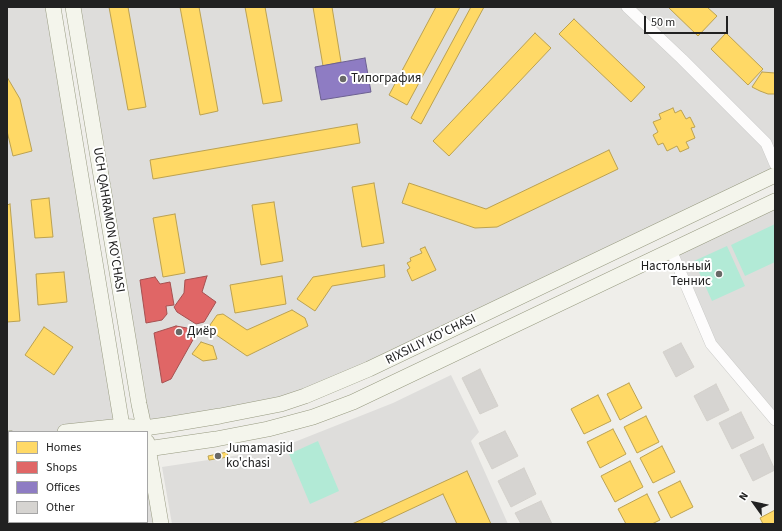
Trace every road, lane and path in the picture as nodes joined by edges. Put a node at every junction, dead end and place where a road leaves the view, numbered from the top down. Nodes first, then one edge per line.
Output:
1 (53, 7) edge
2 (73, 7) edge
3 (627, 7) edge
4 (86, 87) junction
5 (67, 89) junction
6 (775, 164) edge
7 (775, 175) edge
8 (775, 201) edge
9 (671, 250) junction
10 (362, 373) junction
11 (372, 394) junction
12 (775, 420) edge
13 (125, 429) edge
14 (85, 431) edge
15 (144, 431) edge
16 (148, 440) edge
17 (148, 441) edge
18 (148, 452) edge
19 (161, 524) edge

1 - 5 main road, UCH QAHRAMON KO'CHASI
2 - 4 main road, UCH QAHRAMON KO'CHASI
3 - 6 street
4 - 5 main road
4 - 15 main road, UCH QAHRAMON KO'CHASI
5 - 13 main road, UCH QAHRAMON KO'CHASI
7 - 10 main road, RIXSILIY KO'CHASI
8 - 9 main road, RIXSILIY KO'CHASI
9 - 11 main road, RIXSILIY KO'CHASI
9 - 12 street
10 - 11 main road
10 - 16 main road, RIXSILIY KO'CHASI
11 - 17 main road, RIXSILIY KO'CHASI
13 - 14 main road, RIXSILIY KO'CHASI
18 - 19 main road, UCH QAHRAMON KO'CHASI

